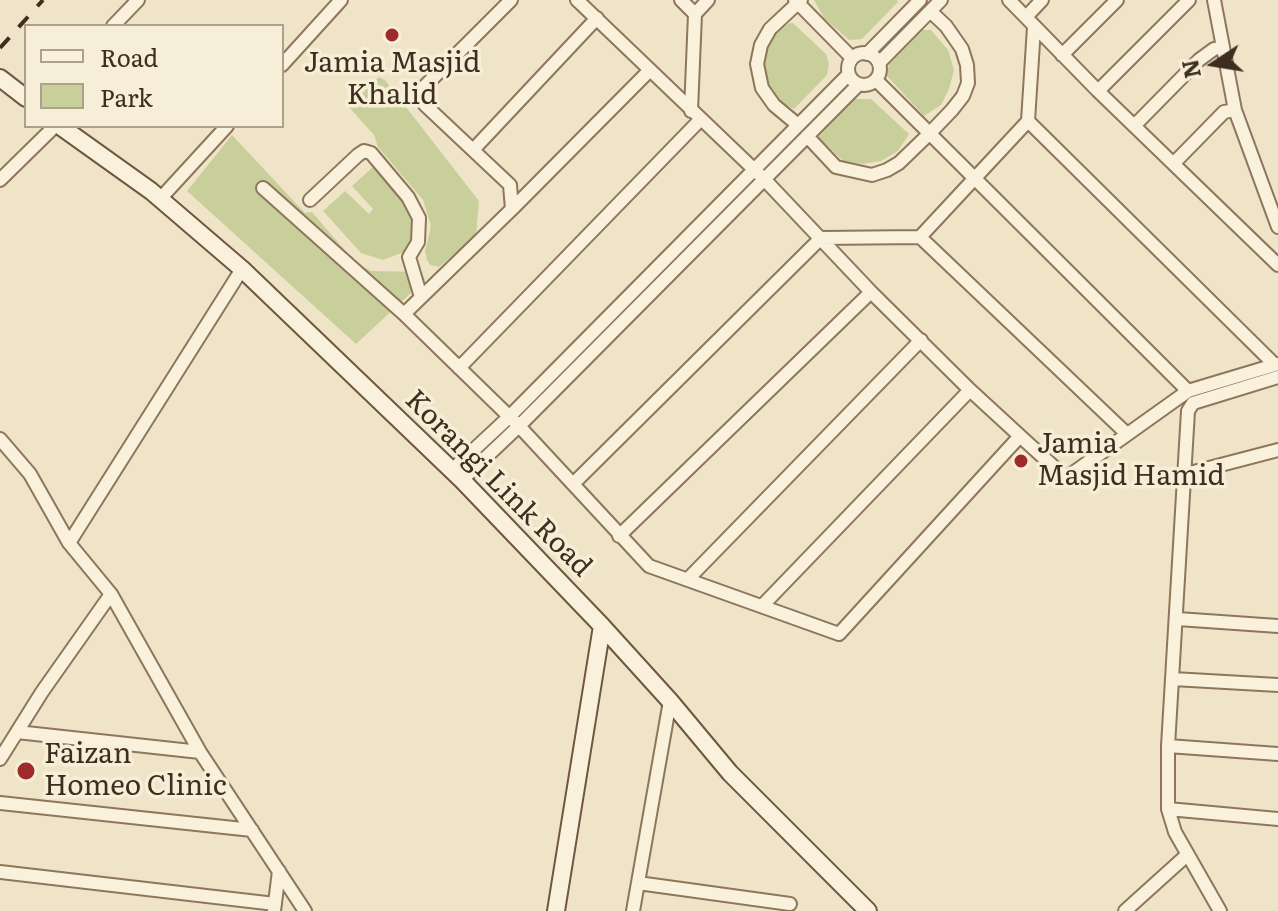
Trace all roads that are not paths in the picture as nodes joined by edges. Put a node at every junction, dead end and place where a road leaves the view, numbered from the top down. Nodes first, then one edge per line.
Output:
1 (138, 0) edge
2 (341, 0) edge
3 (511, 0) edge
4 (577, 0) edge
5 (681, 0) edge
6 (708, 0) edge
7 (920, 0) edge
8 (941, 0) edge
9 (1009, 0) edge
10 (1042, 0) edge
11 (1117, 0) edge
12 (1189, 0) edge
13 (1214, 0) edge
14 (798, 1) edge
15 (930, 11) junction
16 (695, 14) junction
17 (597, 18) junction
18 (1030, 22) junction
19 (115, 24) edge
20 (1223, 47) junction
21 (867, 54) junction
22 (1062, 55) junction
23 (852, 58) junction
24 (284, 63) edge
25 (879, 63) junction
26 (650, 70) junction
27 (0, 78) edge
28 (853, 80) junction
29 (876, 80) junction
30 (1098, 91) junction
31 (24, 96) edge
32 (1235, 110) junction
33 (696, 116) junction
34 (1028, 121) junction
35 (798, 125) junction
36 (1134, 126) junction
37 (56, 128) edge
38 (61, 128) edge
39 (225, 128) edge
40 (929, 134) junction
41 (807, 136) junction
42 (473, 150) junction
43 (1175, 162) junction
44 (753, 169) junction
45 (975, 178) junction
46 (764, 179) junction
47 (0, 180) edge
48 (263, 188) dead end
49 (160, 199) junction
50 (310, 200) dead end
51 (512, 209) junction
52 (1278, 227) edge
53 (920, 237) junction
54 (821, 238) junction
55 (1278, 265) edge
56 (242, 269) junction
57 (871, 292) junction
58 (421, 297) junction
59 (404, 314) junction
60 (921, 340) junction
61 (459, 368) junction
62 (1277, 374) edge
63 (970, 390) junction
64 (1188, 391) junction
65 (514, 422) junction
66 (1127, 434) junction
67 (1020, 436) junction
68 (0, 439) edge
69 (1278, 450) edge
70 (1186, 474) junction
71 (457, 475) junction
72 (573, 484) junction
73 (619, 536) junction
74 (69, 543) junction
75 (689, 578) junction
76 (111, 594) junction
77 (762, 606) junction
78 (1178, 619) junction
79 (602, 626) junction
80 (1278, 626) edge
81 (1173, 679) junction
82 (1278, 685) edge
83 (670, 701) junction
84 (17, 732) junction
85 (1168, 746) junction
86 (200, 752) junction
87 (1278, 754) edge
88 (0, 759) edge
89 (0, 803) edge
90 (1168, 809) junction
91 (1278, 819) edge
92 (252, 830) junction
93 (1187, 855) junction
94 (279, 871) junction
95 (0, 872) edge
96 (638, 883) junction
97 (790, 904) dead end
98 (275, 908) edge
99 (305, 911) edge
100 (556, 911) edge
101 (633, 911) edge
102 (868, 911) edge
103 (1125, 911) edge
104 (1220, 911) edge

1 - 19 street
2 - 24 street
3 - 42 street
4 - 17 street
5 - 16 street
6 - 16 street
7 - 21 street
8 - 15 street
9 - 18 street
10 - 18 street
11 - 22 street
12 - 30 street
13 - 20 street
14 - 23 street
14 - 35 street
15 - 25 street
15 - 40 street
16 - 33 street
17 - 26 street
17 - 42 street
18 - 22 street
18 - 34 street
20 - 32 street
20 - 36 street
21 - 23 street
21 - 25 street
22 - 30 street
23 - 28 street
25 - 29 street
26 - 33 street
26 - 51 street
27 - 31 main road
28 - 29 street
28 - 35 street
28 - 41 street
29 - 40 street
30 - 36 street
32 - 43 street
32 - 52 street
33 - 44 street
33 - 61 street
34 - 45 street
34 - 62 street
35 - 44 street
36 - 43 street
37 - 47 street
38 - 49 main road, Korangi Link Road
39 - 49 street
40 - 41 street
40 - 45 street
41 - 46 street
42 - 51 street
43 - 55 street
44 - 46 street
44 - 65 street
45 - 53 street
45 - 64 street
46 - 54 street
46 - 65 street
48 - 59 street
49 - 56 main road, Korangi Link Road
50 - 58 street
51 - 58 street
53 - 54 street
53 - 66 street
54 - 57 street
54 - 72 street
56 - 71 main road, Korangi Link Road
56 - 74 street
57 - 60 street
57 - 73 street
58 - 59 street
59 - 61 street
60 - 63 street
60 - 75 street
61 - 65 street
62 - 64 street
62 - 70 street
63 - 67 street
63 - 77 street
64 - 66 street
65 - 71 street
65 - 72 street
66 - 67 street
67 - 77 street
68 - 74 street
69 - 70 street
70 - 78 street
71 - 79 main road, Korangi Link Road
72 - 73 street
73 - 75 street
74 - 76 street
75 - 77 street
76 - 84 street
76 - 86 street
78 - 80 street
78 - 81 street
79 - 83 main road, Korangi Link Road
79 - 100 main road
81 - 82 street
81 - 85 street
83 - 96 street
83 - 102 main road, Korangi Link Road
84 - 86 street
84 - 88 street
85 - 87 street
85 - 90 street
86 - 92 street
89 - 92 street
90 - 91 street
90 - 93 street
92 - 94 street
93 - 103 street
93 - 104 street
94 - 98 street
94 - 99 street
95 - 98 street
96 - 97 street
96 - 101 street

